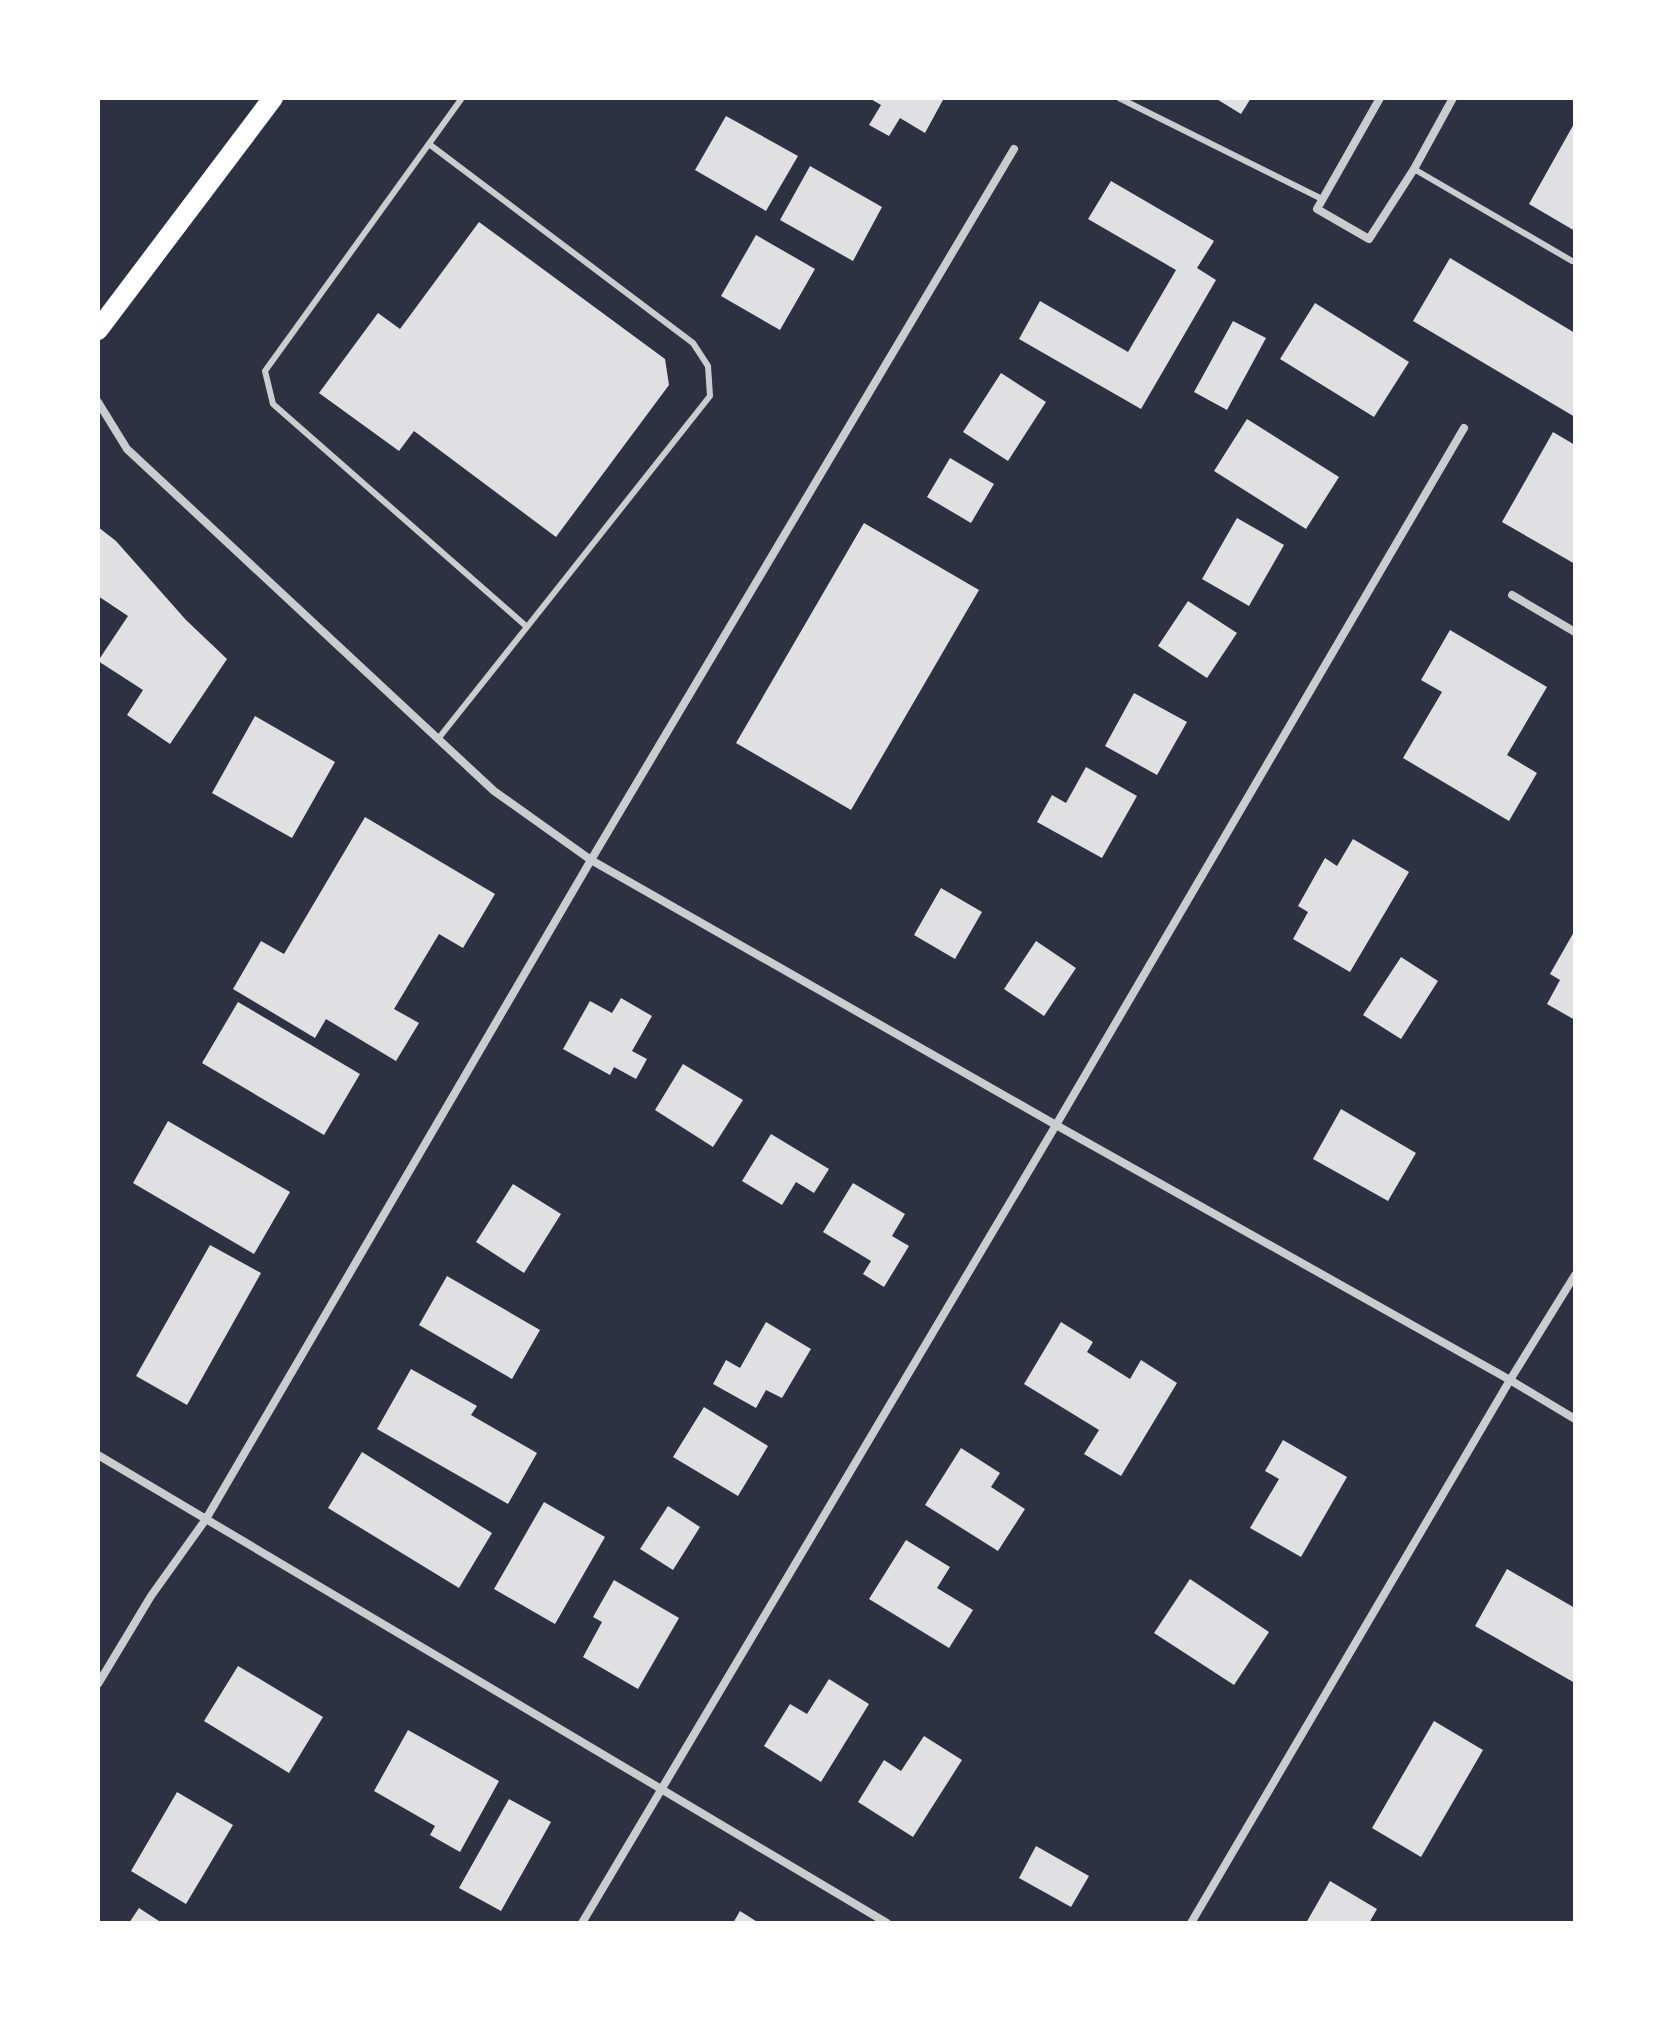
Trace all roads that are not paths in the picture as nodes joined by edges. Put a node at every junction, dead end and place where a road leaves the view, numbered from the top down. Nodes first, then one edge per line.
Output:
1 (273, 98) edge
2 (462, 98) edge
3 (1119, 98) edge
4 (1380, 98) edge
5 (1453, 98) edge
6 (429, 144) junction
7 (1014, 149) dead end
8 (1414, 169) junction
9 (1322, 199) junction
10 (1572, 261) dead end
11 (98, 330) edge
12 (98, 402) edge
13 (1464, 428) dead end
14 (1512, 595) dead end
15 (527, 627) junction
16 (1575, 632) edge
17 (438, 739) junction
18 (591, 860) junction
19 (1056, 1125) junction
20 (1575, 1275) edge
21 (1510, 1380) junction
22 (1575, 1419) edge
23 (98, 1455) edge
24 (206, 1519) junction
25 (98, 1684) edge
26 (660, 1790) junction
27 (582, 1923) edge
28 (887, 1923) edge
29 (1191, 1923) edge

1 - 11 main road
2 - 6 lane
3 - 9 lane
4 - 9 street
5 - 8 street
6 - 15 lane
6 - 15 lane
7 - 18 street
8 - 9 street
8 - 10 lane
12 - 17 street
13 - 19 street
14 - 16 street
15 - 17 lane
17 - 18 street
18 - 19 street
18 - 24 street
19 - 21 street
19 - 26 street
20 - 21 street
21 - 22 street
21 - 29 street
23 - 24 street
24 - 25 street
24 - 26 street
26 - 27 street
26 - 28 street

